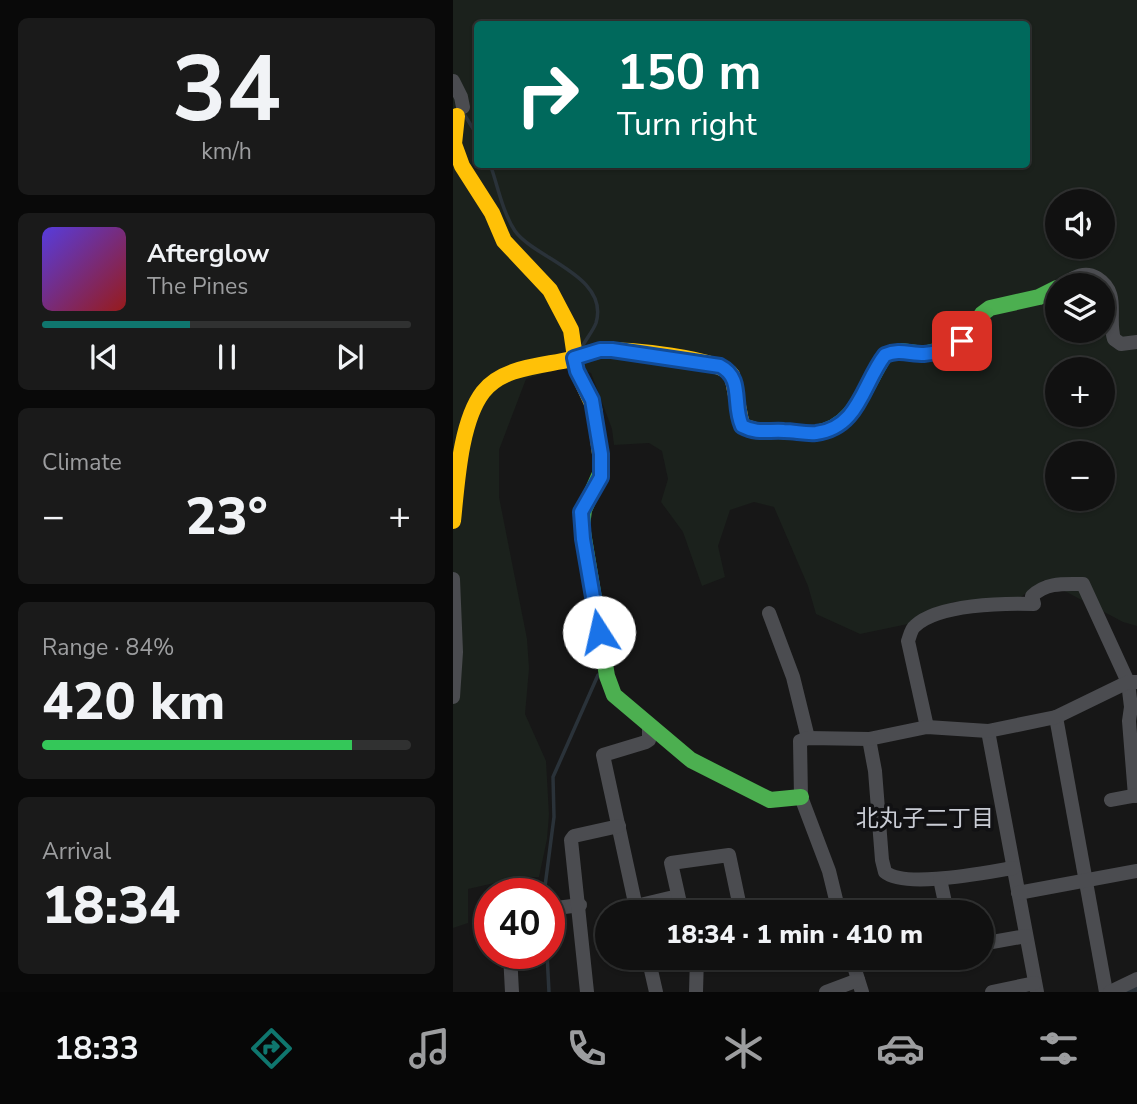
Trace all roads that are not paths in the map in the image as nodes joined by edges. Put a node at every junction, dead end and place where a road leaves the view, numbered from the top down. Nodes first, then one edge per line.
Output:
1 (453, 81) edge
2 (460, 112) joint
3 (1045, 294) edge
4 (1115, 340) edge
5 (1137, 342) edge
6 (574, 358) junction
7 (453, 521) edge
8 (453, 579) edge
9 (769, 612) dead end
10 (1133, 682) edge
11 (453, 697) edge
12 (1056, 717) junction
13 (649, 727) junction
14 (927, 727) junction
15 (988, 731) junction
16 (808, 738) junction
17 (869, 739) junction
18 (1136, 796) edge
19 (801, 797) junction
20 (1112, 800) dead end
21 (619, 826) junction
22 (1013, 868) junction
23 (1137, 871) edge
24 (940, 878) junction
25 (1085, 881) junction
26 (1018, 893) junction
27 (678, 896) junction
28 (635, 900) edge
29 (665, 900) edge
30 (679, 900) edge
31 (738, 900) edge
32 (836, 900) edge
33 (945, 900) edge
34 (580, 905) junction
35 (565, 907) edge
36 (1026, 936) junction
37 (994, 942) edge
38 (511, 969) edge
39 (651, 970) edge
40 (697, 970) edge
41 (1137, 979) edge
42 (860, 986) edge
43 (1036, 987) edge
44 (512, 992) edge
45 (587, 992) edge
46 (655, 992) edge
47 (696, 992) edge
48 (826, 992) edge
49 (992, 992) edge
50 (1108, 992) edge

1 - 2 street
2 - 6 street
3 - 6 street
4 - 5 street
6 - 7 street
6 - 13 street
8 - 11 street
9 - 16 street
10 - 12 street
10 - 14 street
10 - 18 street
12 - 15 street
12 - 25 street
13 - 19 street
13 - 21 street
14 - 15 street
14 - 17 street
15 - 22 street
16 - 17 street
16 - 19 street
17 - 24 street
18 - 20 street
19 - 32 street
21 - 28 street
21 - 34 street
22 - 24 street
22 - 26 street
23 - 25 street
24 - 33 street
25 - 26 street
25 - 50 street
26 - 36 street
27 - 29 street
27 - 30 street
27 - 31 street
34 - 35 street
34 - 45 street
36 - 37 street
36 - 43 street
38 - 44 street
39 - 46 street
40 - 47 street
41 - 50 street
42 - 48 street
43 - 49 street

